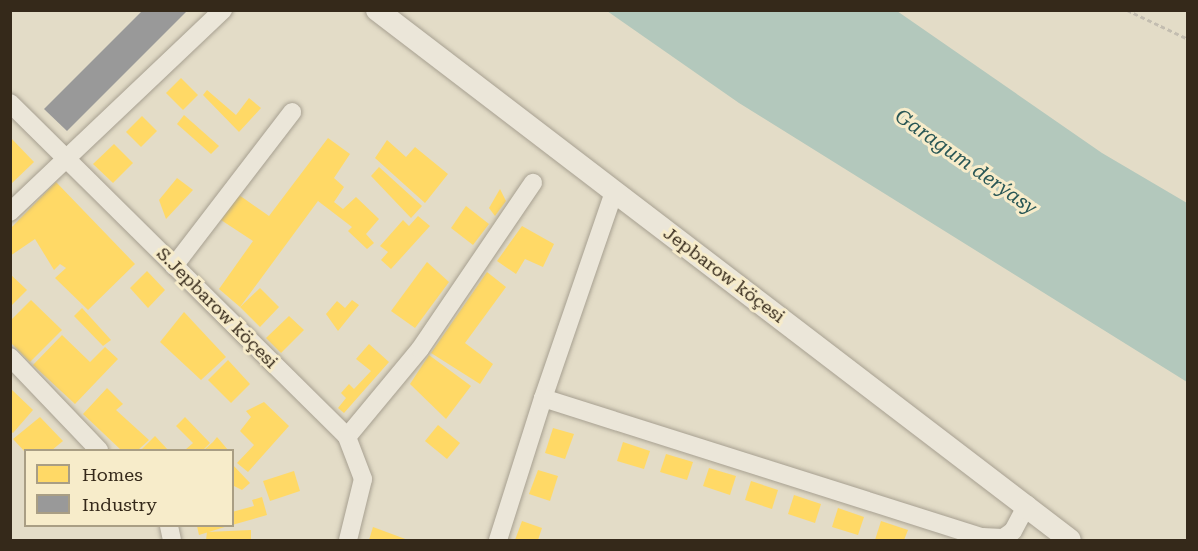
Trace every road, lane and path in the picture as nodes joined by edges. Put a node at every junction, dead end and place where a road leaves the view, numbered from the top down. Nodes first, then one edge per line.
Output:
1 (223, 10) edge
2 (377, 10) edge
3 (1126, 10) edge
4 (1188, 39) edge
5 (10, 103) edge
6 (292, 112) dead end
7 (67, 159) junction
8 (533, 183) dead end
9 (614, 192) junction
10 (10, 212) edge
11 (174, 266) junction
12 (10, 357) edge
13 (543, 398) junction
14 (347, 437) junction
15 (98, 449) edge
16 (1027, 504) junction
17 (348, 540) edge
18 (498, 540) edge
19 (1070, 540) edge

1 - 7 street
2 - 9 street, Jepbarow köçesi
3 - 4 path
5 - 7 street, S.Jepbarow köçesi
6 - 11 street
7 - 10 street
7 - 11 street, S.Jepbarow köçesi
8 - 14 street
9 - 13 street
9 - 16 street, Jepbarow köçesi
11 - 14 street, S.Jepbarow köçesi
12 - 15 street
13 - 16 street
13 - 18 street
14 - 17 street, S.Jepbarow köçesi
16 - 19 street, Jepbarow köçesi

